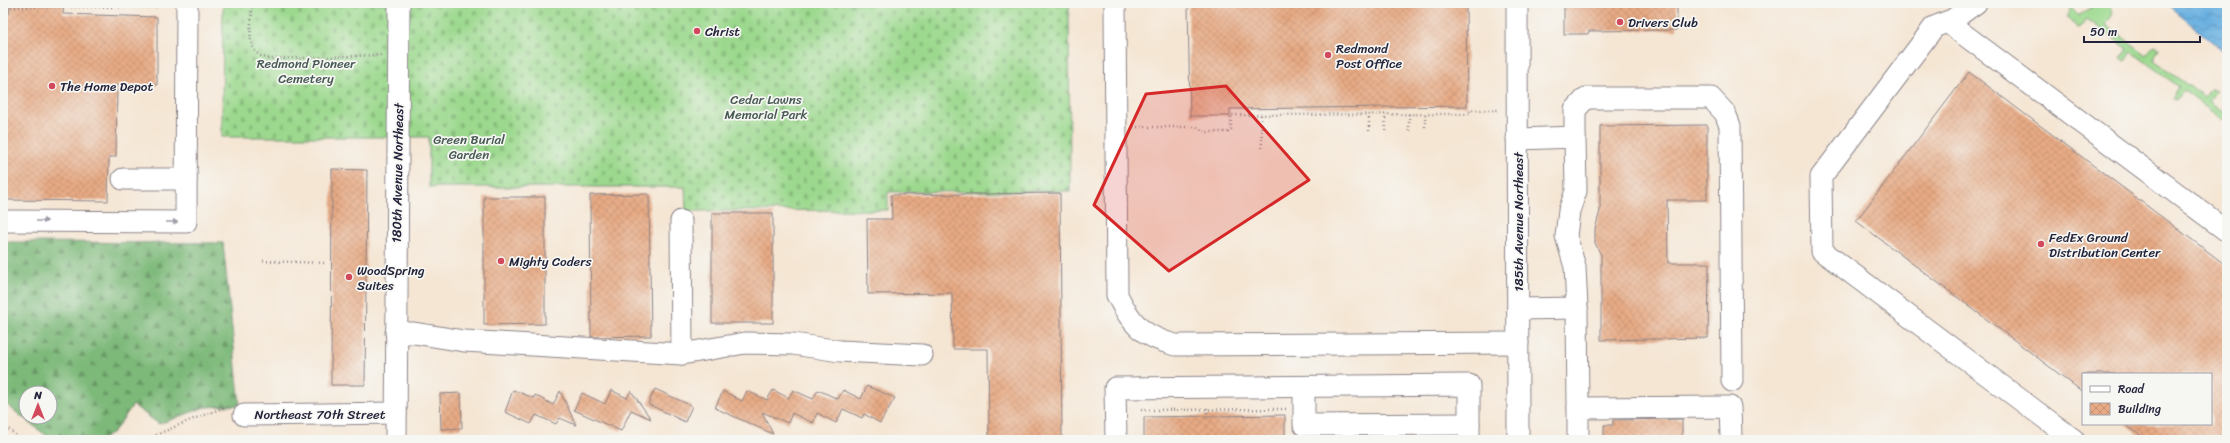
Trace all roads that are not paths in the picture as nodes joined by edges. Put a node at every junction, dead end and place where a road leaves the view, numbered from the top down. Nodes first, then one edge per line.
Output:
1 (187, 3) edge
2 (399, 3) edge
3 (1116, 3) edge
4 (1517, 3) edge
5 (1976, 3) edge
6 (1947, 22) junction
7 (1575, 136) junction
8 (1517, 139) junction
9 (123, 179) dead end
10 (186, 179) junction
11 (3, 221) edge
12 (681, 221) dead end
13 (2227, 231) edge
14 (1577, 308) junction
15 (1518, 309) junction
16 (396, 332) junction
17 (1518, 343) junction
18 (682, 354) junction
19 (922, 355) dead end
20 (1732, 381) dead end
21 (1304, 387) junction
22 (1578, 408) junction
23 (237, 410) road end
24 (396, 413) junction
25 (1469, 432) edge
26 (1731, 437) dead end
27 (396, 440) edge
28 (1116, 440) edge
29 (1518, 440) edge
30 (1578, 440) edge
31 (2074, 440) edge

1 - 10 street
2 - 16 street, 180th Avenue Northeast
3 - 17 street
4 - 8 street, 185th Avenue Northeast
5 - 6 street
6 - 13 street
6 - 31 street
7 - 8 street
7 - 14 street
7 - 20 street
8 - 15 street, 185th Avenue Northeast
9 - 10 street
11 -> 10 street
12 - 18 street
14 - 15 street
14 - 22 street
15 - 17 street, 185th Avenue Northeast
16 - 18 street
16 - 24 street, 180th Avenue Northeast
17 - 29 street, 185th Avenue Northeast
18 - 19 street
21 - 25 street
21 - 25 street
21 - 28 street
22 - 26 street
22 - 30 street
23 - 24 street, Northeast 70th Street
24 - 27 street, 180th Avenue Northeast

